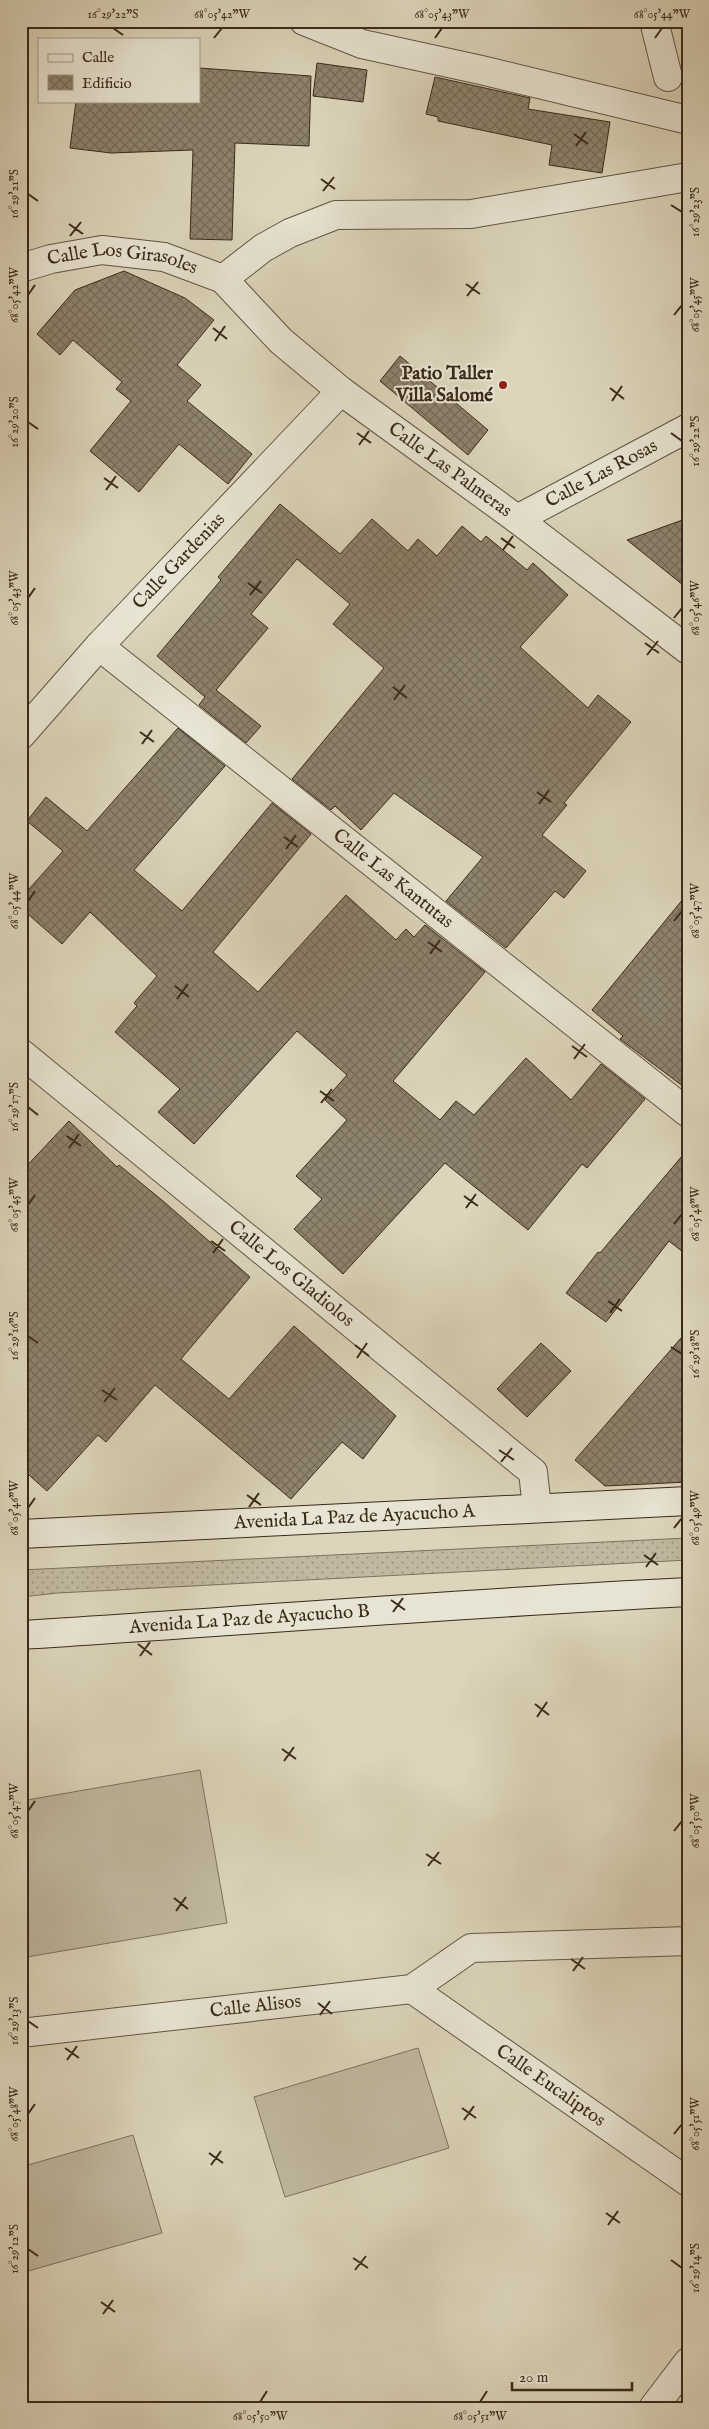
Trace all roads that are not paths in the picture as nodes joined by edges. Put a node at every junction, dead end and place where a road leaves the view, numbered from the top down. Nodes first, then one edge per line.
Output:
1 (304, 21) edge
2 (654, 21) edge
3 (668, 76) dead end
4 (688, 120) edge
5 (688, 177) edge
6 (21, 268) edge
7 (223, 279) junction
8 (342, 391) junction
9 (688, 428) edge
10 (516, 519) junction
11 (99, 646) junction
12 (688, 650) edge
13 (21, 735) edge
14 (21, 1053) edge
15 (688, 1113) edge
16 (688, 1501) edge
17 (537, 1508) junction
18 (21, 1534) edge
19 (688, 1592) edge
20 (21, 1635) edge
21 (688, 1941) edge
22 (412, 1989) junction
23 (21, 2033) edge
24 (688, 2182) edge
25 (688, 2362) edge
26 (653, 2408) edge

1 - 4 street
2 - 3 street
5 - 7 street
6 - 7 street, Calle Los Girasoles
7 - 8 street, Calle Las Palmeras
8 - 10 street, Calle Las Palmeras
8 - 11 street, Calle Gardenias
9 - 10 street, Calle Las Rosas
10 - 12 street, Calle Las Palmeras
11 - 13 street, Calle Gardenias
11 - 15 street, Calle Las Kantutas
14 - 17 street, Calle Los Gladiolos
16 - 17 street, Avenida La Paz de Ayacucho A
17 - 18 street, Avenida La Paz de Ayacucho A
19 - 20 street, Avenida La Paz de Ayacucho B
21 - 22 street, Calle Alisos
22 - 23 street, Calle Alisos
22 - 24 street, Calle Eucaliptos
25 - 26 street

